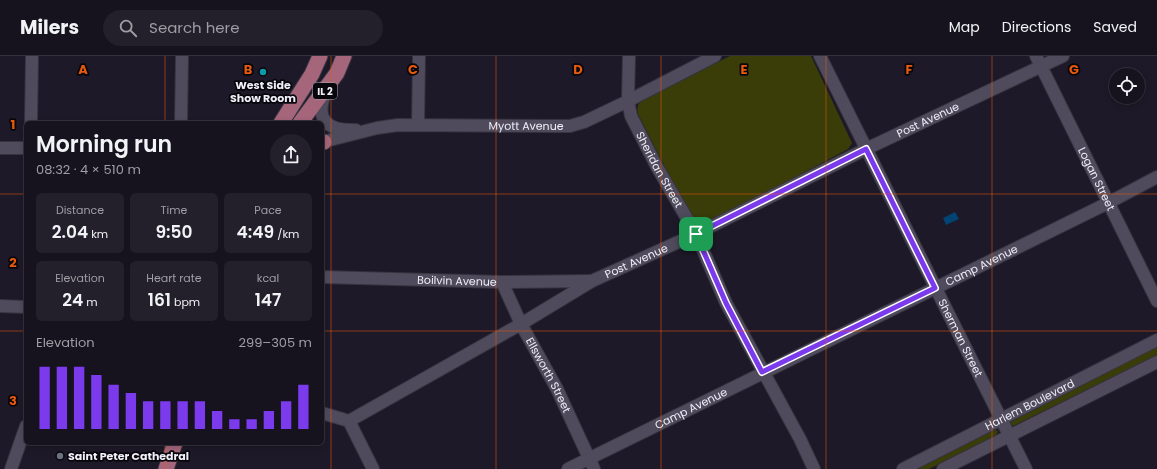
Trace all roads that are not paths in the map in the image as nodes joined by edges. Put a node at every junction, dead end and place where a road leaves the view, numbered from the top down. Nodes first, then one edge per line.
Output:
1 (32, 56) edge
2 (182, 56) edge
3 (320, 56) edge
4 (344, 56) edge
5 (419, 56) edge
6 (629, 56) edge
7 (715, 56) edge
8 (820, 56) edge
9 (1063, 56) edge
10 (1039, 61) edge
11 (312, 74) junction
12 (328, 87) junction
13 (628, 101) junction
14 (31, 121) edge
15 (181, 121) edge
16 (282, 121) edge
17 (295, 121) edge
18 (302, 121) edge
19 (418, 125) junction
20 (369, 130) junction
21 (324, 142) edge
22 (0, 148) edge
23 (24, 148) edge
24 (866, 149) junction
25 (1157, 177) edge
26 (1108, 203) junction
27 (696, 234) junction
28 (324, 277) edge
29 (592, 281) junction
30 (502, 282) junction
31 (935, 288) junction
32 (1157, 301) edge
33 (0, 306) edge
34 (24, 307) edge
35 (520, 324) junction
36 (1157, 340) edge
37 (1157, 362) edge
38 (762, 372) junction
39 (324, 414) edge
40 (1003, 419) junction
41 (349, 421) junction
42 (24, 432) edge
43 (1010, 436) junction
44 (174, 445) edge
45 (591, 464) edge
46 (11, 469) edge
47 (166, 469) edge
48 (373, 469) edge
49 (568, 469) edge
50 (814, 469) edge
51 (903, 469) edge
52 (944, 469) edge
53 (1026, 469) edge

1 - 14 street
2 - 15 street
3 - 11 main road, IL 2
4 - 12 main road, IL 2
5 - 19 street
6 - 13 street, Sheridan Street
7 - 13 street, Myott Avenue
8 - 24 street, Sherman Street
9 - 10 street, Post Avenue
10 - 24 street, Post Avenue
10 - 26 street, Logan Street
11 - 16 main road, IL 2
11 - 17 main road
12 - 18 main road, IL 2
12 - 20 street
13 - 19 street, Myott Avenue
13 - 27 street, Sheridan Street
19 - 20 street, Myott Avenue
20 - 21 street, Myott Avenue
22 - 23 street
24 - 27 street, Post Avenue
24 - 31 street, Sherman Street
25 - 26 street, Camp Avenue
26 - 31 street, Camp Avenue
26 - 32 street, Logan Street
27 - 29 street, Post Avenue
27 - 38 street, Sheridan Street
28 - 30 street, Boilvin Avenue
29 - 30 street, Boilvin Avenue
29 - 35 street, Post Avenue
30 - 35 street, Ellsworth Street
31 - 38 street, Camp Avenue
31 - 40 street, Sherman Street
33 - 34 street
35 - 41 street, Post Avenue
35 - 45 street, Ellsworth Street
36 - 40 street, Harlem Boulevard
37 - 43 street, Harlem Boulevard
38 - 45 street, Camp Avenue
38 - 50 street, Sheridan Street
39 - 41 street
40 - 43 street, Sherman Street
40 - 51 street, Harlem Boulevard
41 - 48 street
42 - 46 street
43 - 52 street, Harlem Boulevard
43 - 53 street, Sherman Street
44 - 47 main road
45 - 49 street, Camp Avenue

